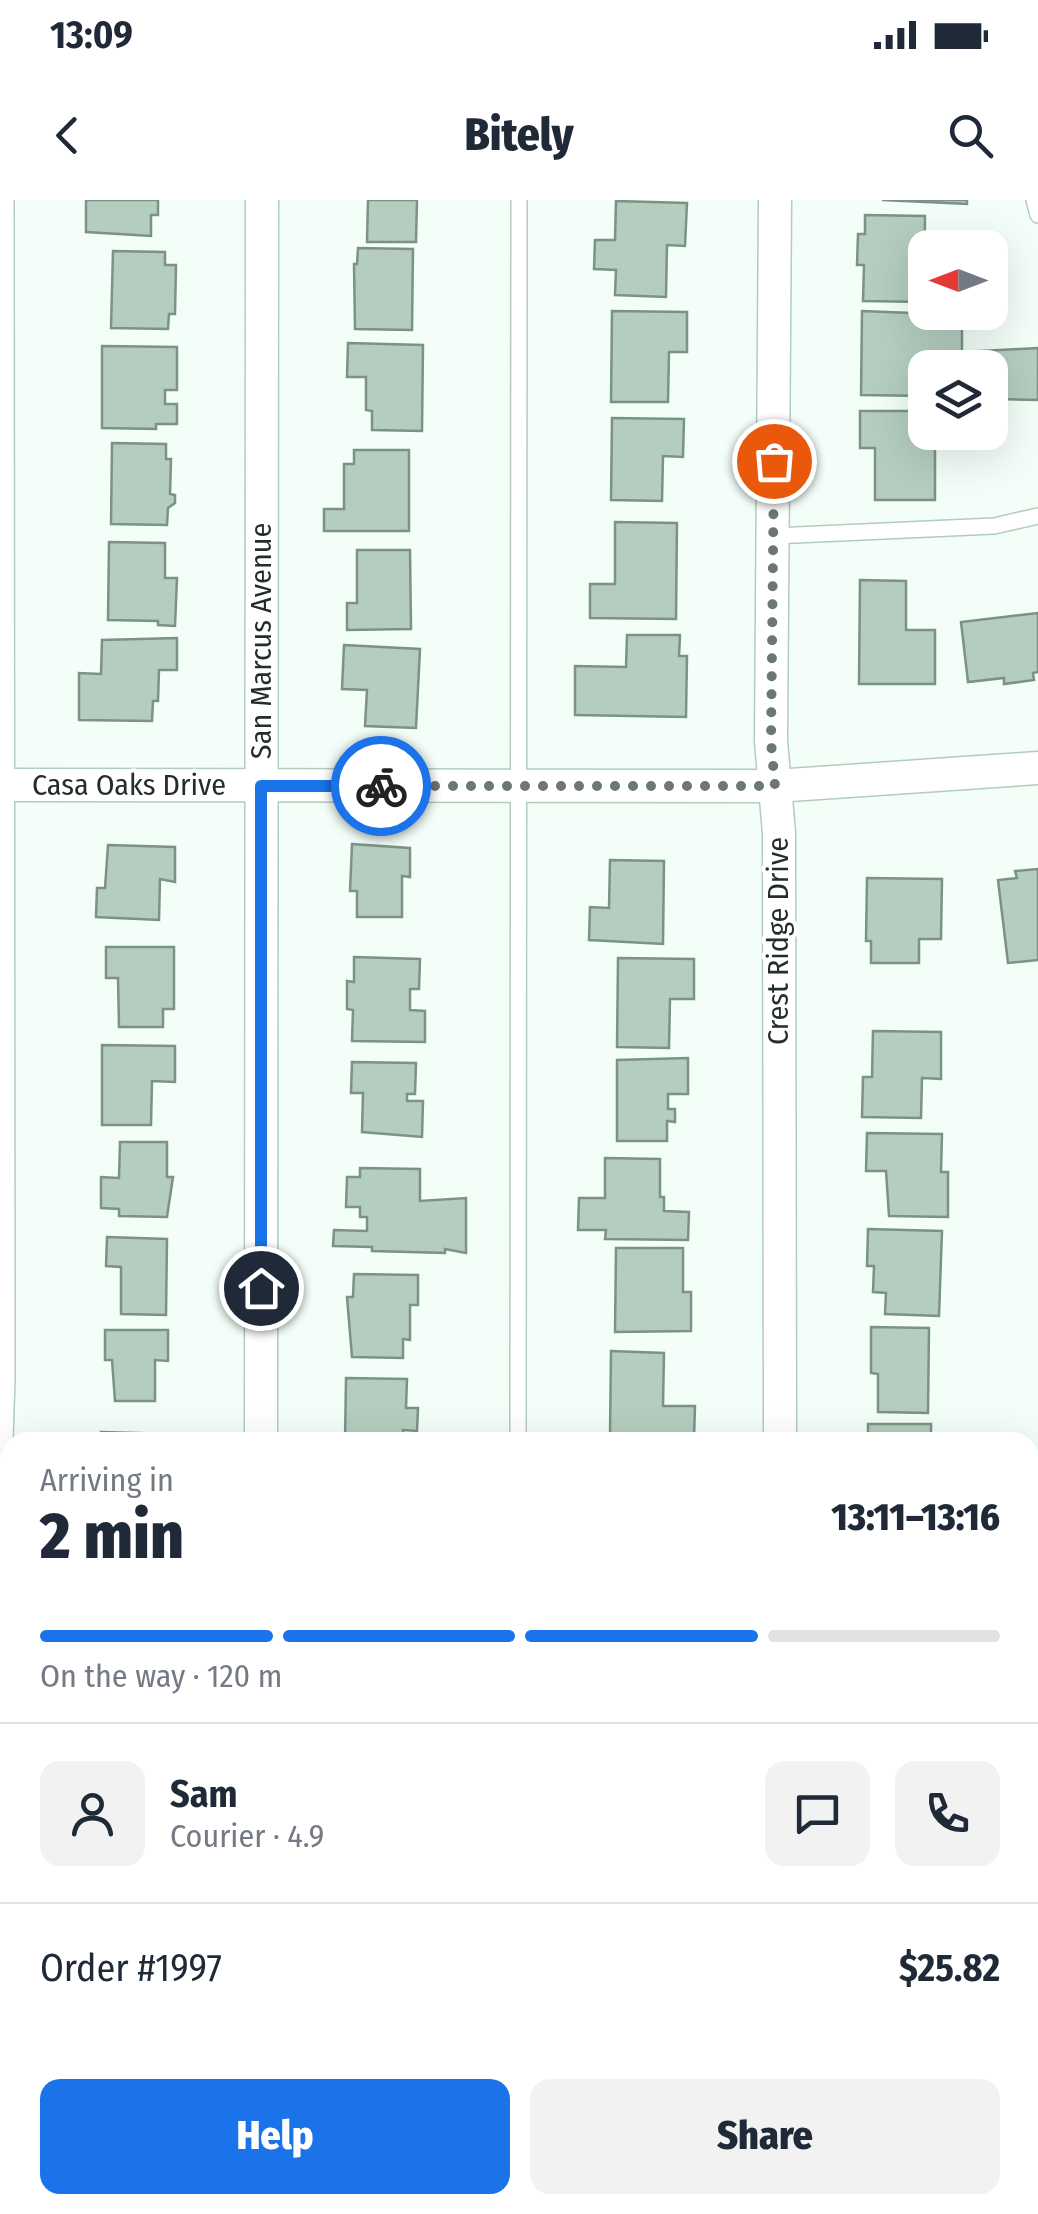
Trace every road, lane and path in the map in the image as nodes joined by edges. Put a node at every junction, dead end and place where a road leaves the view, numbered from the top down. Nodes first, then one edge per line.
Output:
1 (6, 200) edge
2 (262, 200) edge
3 (520, 200) edge
4 (774, 200) edge
5 (1034, 200) edge
6 (1038, 215) edge
7 (1038, 516) edge
8 (774, 536) junction
9 (1038, 768) edge
10 (4, 785) edge
11 (261, 786) junction
12 (520, 786) junction
13 (775, 786) junction
14 (5, 1432) edge
15 (261, 1432) edge
16 (518, 1432) edge
17 (780, 1432) edge

1 - 10 lane
2 - 11 street, San Marcus Avenue
3 - 12 lane
4 - 8 street, Crest Ridge Drive
5 - 6 lane
7 - 8 lane
8 - 13 street, Crest Ridge Drive
9 - 13 street, Casa Oaks Drive
10 - 11 street, Casa Oaks Drive
10 - 14 lane
11 - 12 street, Casa Oaks Drive
11 - 15 street, San Marcus Avenue
12 - 13 street, Casa Oaks Drive
12 - 16 lane
13 - 17 street, Crest Ridge Drive

